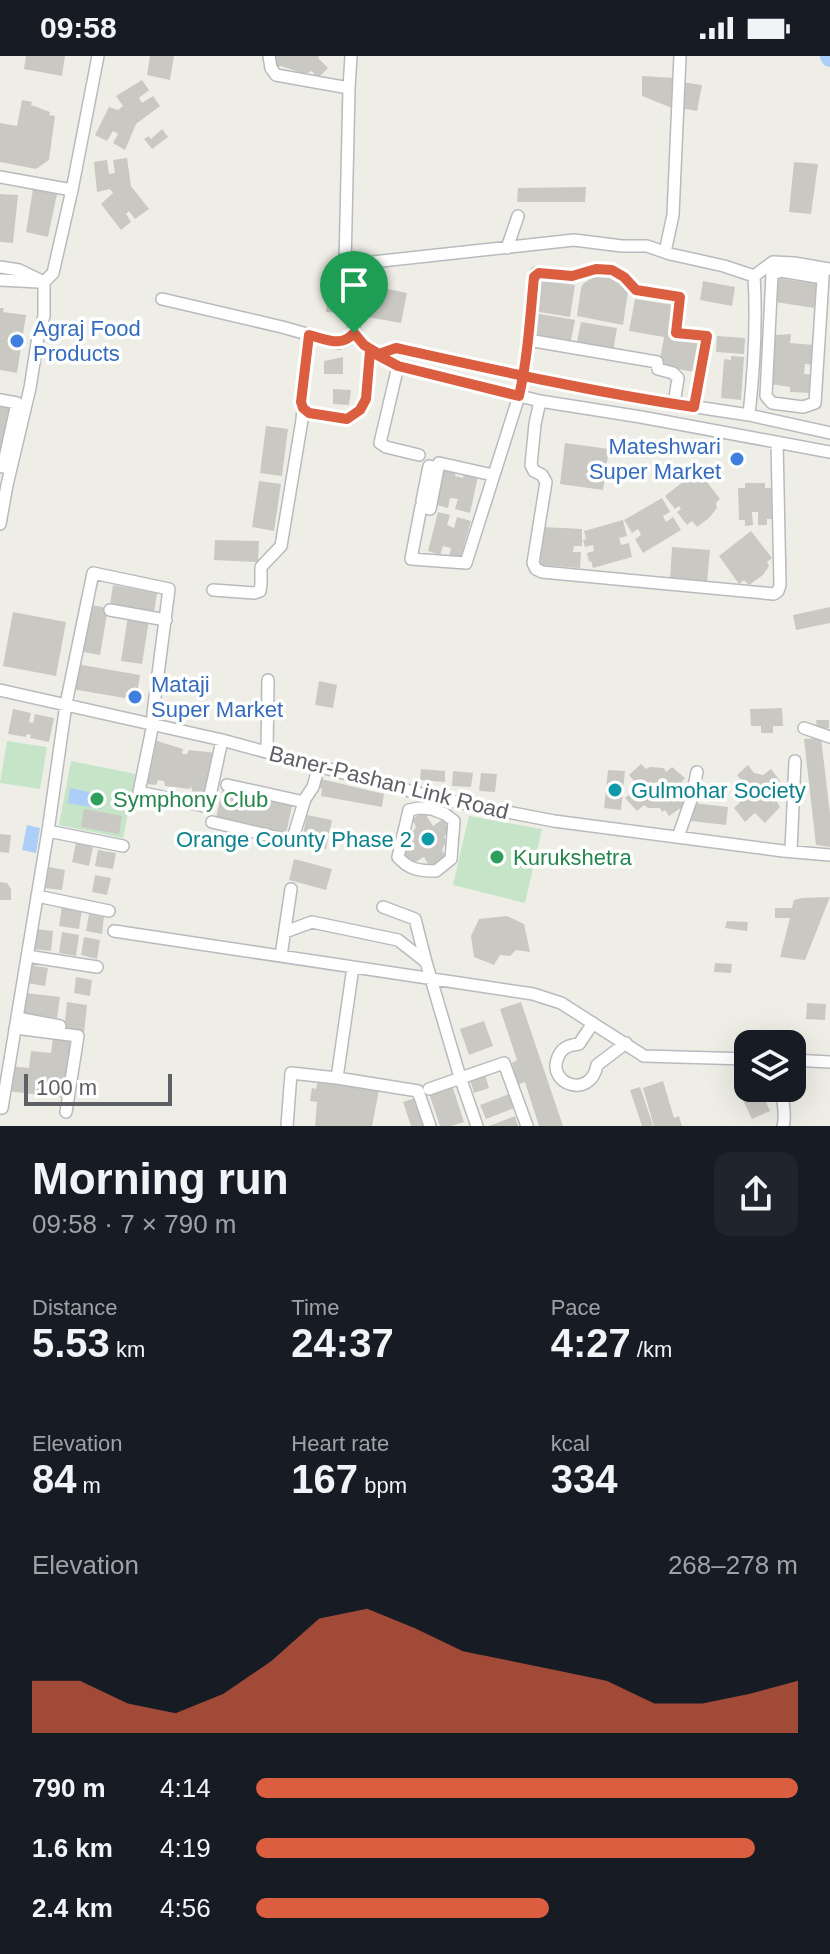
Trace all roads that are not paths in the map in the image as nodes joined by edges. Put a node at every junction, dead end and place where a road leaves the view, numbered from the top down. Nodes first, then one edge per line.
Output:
1 (98, 56) edge
2 (269, 56) edge
3 (351, 56) edge
4 (680, 56) edge
5 (349, 88) junction
6 (0, 177) edge
7 (72, 190) junction
8 (518, 216) dead end
9 (507, 248) junction
10 (665, 252) junction
11 (345, 265) junction
12 (0, 267) edge
13 (826, 271) edge
14 (754, 276) junction
15 (0, 280) edge
16 (44, 282) junction
17 (162, 299) dead end
18 (354, 333) junction
19 (309, 335) junction
20 (528, 340) junction
21 (375, 352) junction
22 (398, 366) junction
23 (523, 376) junction
24 (519, 396) junction
25 (0, 400) edge
26 (540, 401) junction
27 (21, 404) junction
28 (674, 404) junction
29 (787, 405) junction
30 (694, 407) junction
31 (303, 408) junction
32 (749, 415) junction
33 (784, 423) junction
34 (830, 433) edge
35 (777, 442) junction
36 (830, 452) edge
37 (419, 455) dead end
38 (438, 468) junction
39 (4, 470) edge
40 (493, 475) junction
41 (422, 501) dead end
42 (2, 507) edge
43 (0, 524) edge
44 (213, 590) dead end
45 (110, 610) dead end
46 (166, 620) junction
47 (268, 680) dead end
48 (0, 690) edge
49 (66, 704) junction
50 (153, 724) junction
51 (804, 728) dead end
52 (830, 737) edge
53 (222, 740) junction
54 (267, 751) junction
55 (795, 761) dead end
56 (319, 765) junction
57 (697, 772) dead end
58 (227, 785) dead end
59 (304, 802) junction
60 (434, 804) junction
61 (212, 822) dead end
62 (48, 831) junction
63 (678, 837) junction
64 (123, 846) dead end
65 (791, 848) junction
66 (830, 855) edge
67 (291, 889) dead end
68 (37, 896) junction
69 (383, 907) dead end
70 (109, 911) dead end
71 (114, 931) dead end
72 (285, 932) junction
73 (27, 956) junction
74 (281, 956) junction
75 (426, 962) junction
76 (97, 967) dead end
77 (353, 967) junction
78 (430, 979) junction
79 (16, 1023) junction
80 (593, 1023) junction
81 (60, 1026) dead end
82 (626, 1043) junction
83 (734, 1059) edge
84 (830, 1062) edge
85 (806, 1063) edge
86 (460, 1077) junction
87 (337, 1078) junction
88 (429, 1089) dead end
89 (782, 1102) edge
90 (2, 1108) dead end
91 (66, 1112) dead end
92 (287, 1126) edge
93 (430, 1126) edge
94 (477, 1126) edge
95 (527, 1126) edge
96 (783, 1126) edge

1 - 7 street
2 - 5 street
3 - 5 street
4 - 10 street
5 - 11 street
6 - 7 street
7 - 16 street
8 - 9 street
9 - 10 street
9 - 11 street
10 - 14 street
11 - 18 street
12 - 16 street
13 - 14 street
13 - 29 street
13 - 29 street
14 - 32 street
15 - 16 street
16 - 27 street
17 - 19 street
18 - 19 street
18 - 21 street
19 - 31 street
20 - 23 street
20 - 28 street
20 - 30 street
21 - 22 street
21 - 23 street
21 - 31 street
22 - 24 street
22 - 37 street
23 - 24 street
23 - 28 street
24 - 26 street
24 - 40 street
25 - 27 street
26 - 35 street
26 - 35 street
27 - 39 street
28 - 30 street
29 - 33 street
30 - 32 street
31 - 44 street
32 - 33 street
33 - 34 street
35 - 36 street
38 - 40 street
38 - 40 street
38 - 41 street
39 - 42 street
42 - 43 street
45 - 46 street
46 - 49 street
46 - 50 street
47 - 54 street
48 - 49 street, Baner-Pashan Link Road
49 - 50 street, Baner-Pashan Link Road
49 - 62 street
50 - 53 street, Baner-Pashan Link Road
50 - 53 street
51 - 52 street
53 - 54 street, Baner-Pashan Link Road
54 - 56 street, Baner-Pashan Link Road
55 - 65 street
56 - 59 street
56 - 60 street, Baner-Pashan Link Road
57 - 63 street
58 - 59 street
59 - 61 street
60 - 60 street
60 - 63 street, Baner-Pashan Link Road
62 - 64 street
62 - 68 street
63 - 65 street, Baner-Pashan Link Road
65 - 66 street, Baner-Pashan Link Road
67 - 72 street
68 - 70 street
68 - 73 street
69 - 75 street
71 - 74 street
72 - 74 street
72 - 75 street
73 - 76 street
73 - 79 street
74 - 77 street
75 - 78 street
77 - 78 street
77 - 87 street
78 - 80 street
78 - 86 street
79 - 81 street
79 - 90 street
79 - 91 street
80 - 82 street
80 - 82 street
82 - 83 street
84 - 85 street
86 - 88 street
86 - 94 street
86 - 95 street
87 - 92 street
87 - 93 street
89 - 96 street

